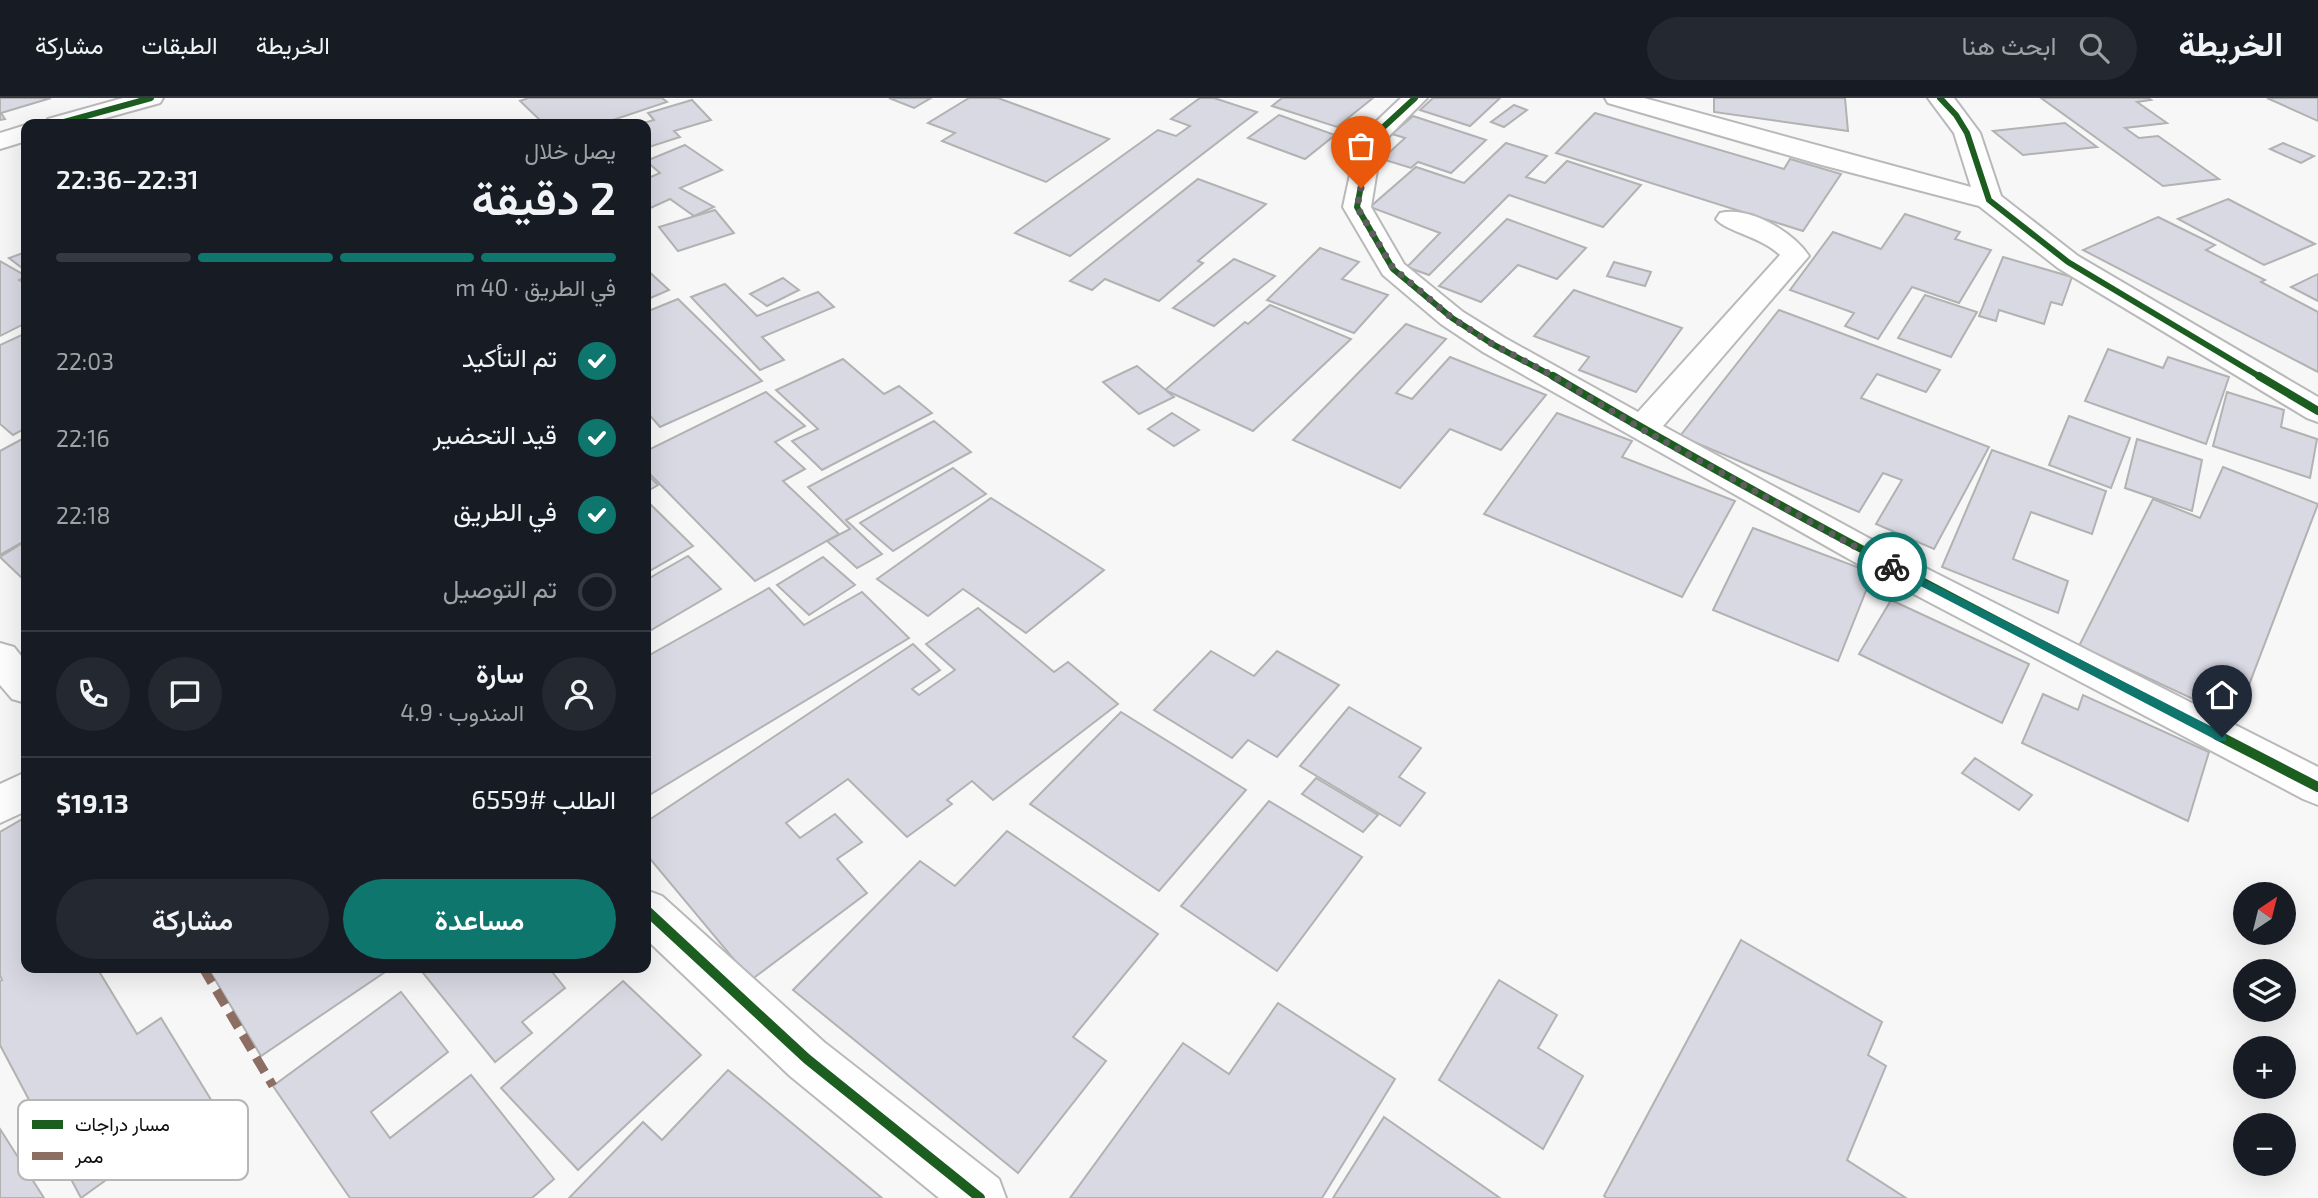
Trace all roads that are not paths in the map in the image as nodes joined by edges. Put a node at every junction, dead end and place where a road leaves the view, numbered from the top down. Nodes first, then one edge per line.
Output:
1 (1415, 98) edge
2 (1617, 98) edge
3 (1940, 98) edge
4 (147, 100) edge
5 (87, 106) edge
6 (65, 119) edge
7 (159, 119) edge
8 (21, 135) edge
9 (0, 141) edge
10 (1989, 200) junction
11 (1730, 219) dead end
12 (2318, 411) edge
13 (1642, 429) junction
14 (0, 658) edge
15 (21, 682) edge
16 (2318, 787) edge
17 (21, 793) edge
18 (0, 805) edge
19 (651, 915) edge
20 (980, 1198) edge

1 - 13 street
2 - 10 street
3 - 10 street
4 - 5 street
4 - 7 street
5 - 6 street
8 - 9 street
10 - 12 street
11 - 13 street
13 - 16 street
14 - 15 street
17 - 18 street
19 - 20 street

